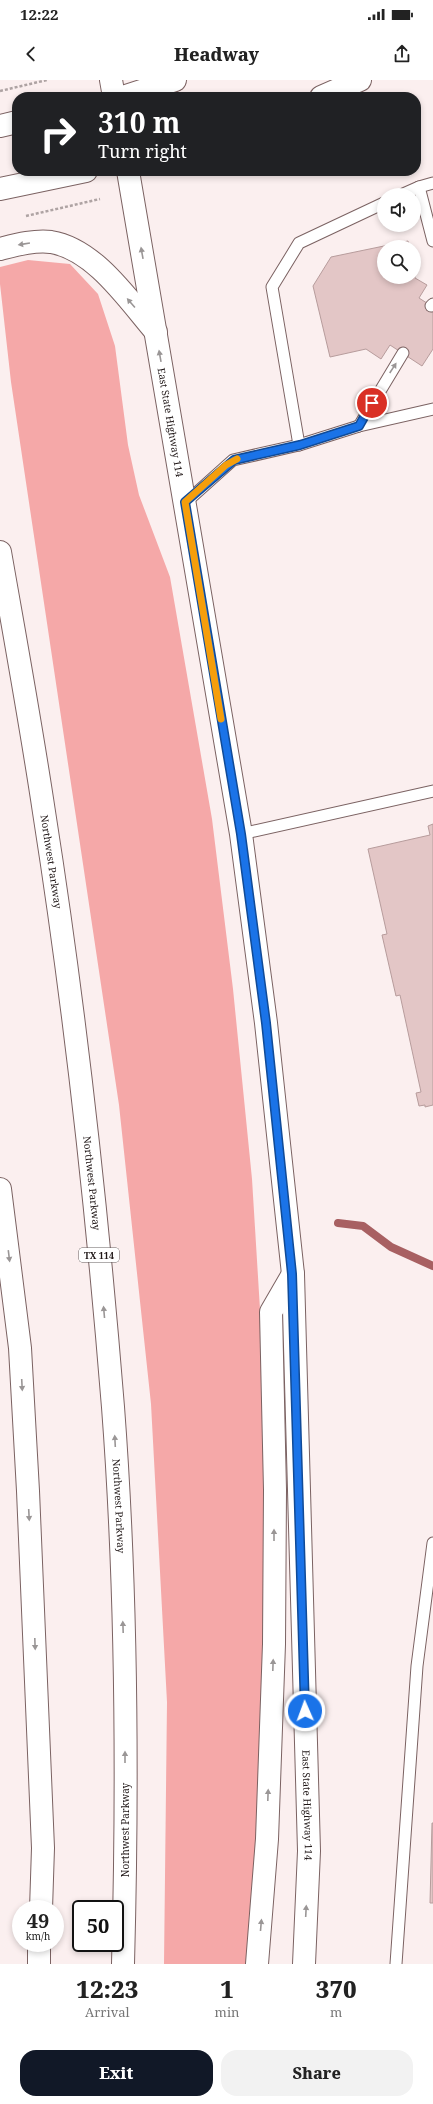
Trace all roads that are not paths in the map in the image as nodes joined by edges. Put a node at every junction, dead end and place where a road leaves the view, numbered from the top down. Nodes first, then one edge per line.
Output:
1 (111, 80) edge
2 (175, 80) edge
3 (360, 80) edge
4 (113, 92) edge
5 (138, 92) edge
6 (332, 92) edge
7 (12, 123) edge
8 (0, 126) edge
9 (62, 176) edge
10 (129, 176) edge
11 (433, 183) edge
12 (419, 186) junction
13 (415, 188) edge
14 (0, 189) edge
15 (377, 206) edge
16 (433, 241) edge
17 (0, 249) edge
18 (156, 332) junction
19 (403, 353) dead end
20 (433, 409) edge
21 (359, 426) junction
22 (300, 445) junction
23 (185, 502) junction
24 (0, 552) edge
25 (433, 791) edge
26 (241, 834) junction
27 (0, 1189) edge
28 (292, 1274) junction
29 (433, 1543) edge
30 (40, 1900) edge
31 (39, 1952) edge
32 (38, 1964) edge
33 (124, 1964) edge
34 (257, 1964) edge
35 (304, 1964) edge
36 (396, 1964) edge

1 - 4 main road
2 - 5 main road
3 - 6 main road
7 - 8 main road
9 - 14 main road
18 -> 10 main road, East State Highway 114
11 - 12 lane
12 - 13 lane
12 - 16 lane
15 - 22 lane
18 -> 17 main road
23 -> 18 main road, East State Highway 114
21 -> 19 lane
20 - 21 lane
21 - 22 lane
22 - 23 lane
23 - 26 main road, East State Highway 114
33 -> 24 main road, Northwest Parkway / TX 114
25 - 26 lane
26 - 28 main road, East State Highway 114
27 -> 30 main road
34 -> 28 main road
35 -> 28 main road, East State Highway 114
29 - 36 lane
31 - 32 main road

